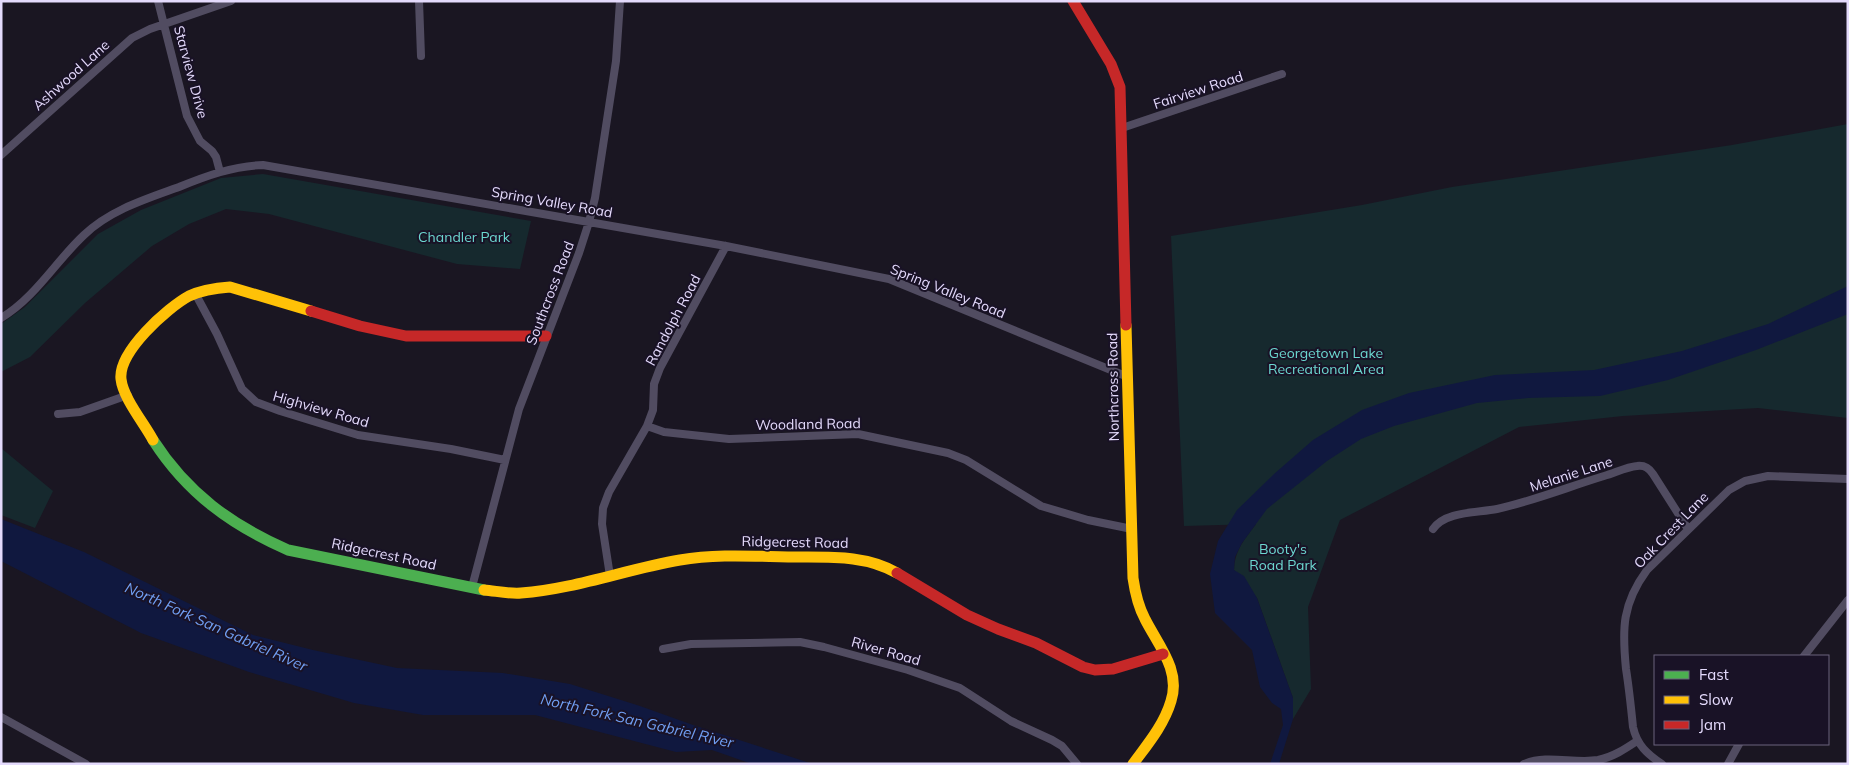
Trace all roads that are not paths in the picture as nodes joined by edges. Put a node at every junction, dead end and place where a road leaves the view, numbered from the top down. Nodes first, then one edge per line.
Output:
1 (158, 1) edge
2 (231, 1) edge
3 (419, 1) edge
4 (620, 1) edge
5 (1073, 1) edge
6 (165, 25) junction
7 (421, 56) dead end
8 (1282, 74) dead end
9 (1122, 128) junction
10 (1, 155) edge
11 (220, 172) junction
12 (589, 222) junction
13 (726, 246) junction
14 (195, 293) junction
15 (1, 318) edge
16 (546, 336) junction
17 (1128, 377) junction
18 (128, 395) junction
19 (58, 414) dead end
20 (647, 426) junction
21 (504, 460) junction
22 (1848, 479) edge
23 (1132, 529) junction
24 (1433, 529) dead end
25 (1688, 530) junction
26 (610, 576) junction
27 (472, 587) junction
28 (1848, 600) edge
29 (663, 649) dead end
30 (1163, 654) junction
31 (1805, 655) edge
32 (1, 717) edge
33 (1637, 741) junction
34 (1738, 745) edge
35 (86, 764) edge
36 (1077, 764) edge
37 (1133, 764) edge
38 (1524, 764) edge
39 (1662, 764) edge
40 (1728, 764) edge

1 - 6 street, Starview Drive
2 - 6 street, Ashwood Lane
3 - 7 street
4 - 12 street, Southcross Road
5 - 9 street, Northcross Road
6 - 10 street, Ashwood Lane
6 - 11 street, Starview Drive
8 - 9 street, Fairview Road
9 - 17 street, Northcross Road
11 - 12 street, Spring Valley Road
11 - 15 street, Spring Valley Road
12 - 13 street, Spring Valley Road
12 - 16 street, Southcross Road
13 - 17 street, Spring Valley Road
13 - 20 street, Randolph Road
14 - 16 street, Ridgecrest Road
14 - 18 street, Ridgecrest Road
14 - 21 street, Highview Road
16 - 21 street, Southcross Road
17 - 23 street, Northcross Road
18 - 19 street
18 - 27 street, Ridgecrest Road
20 - 23 street, Woodland Road
20 - 26 street, Randolph Road
21 - 27 street, Southcross Road
22 - 25 street, Oak Crest Lane
23 - 30 street, Northcross Road
24 - 25 street, Melanie Lane
25 - 33 street, Oak Crest Lane
26 - 27 street, Ridgecrest Road
26 - 30 street, Ridgecrest Road
28 - 31 street
29 - 36 street, River Road
30 - 37 street, Northcross Road
32 - 35 street
33 - 38 street
33 - 39 street
34 - 40 street

